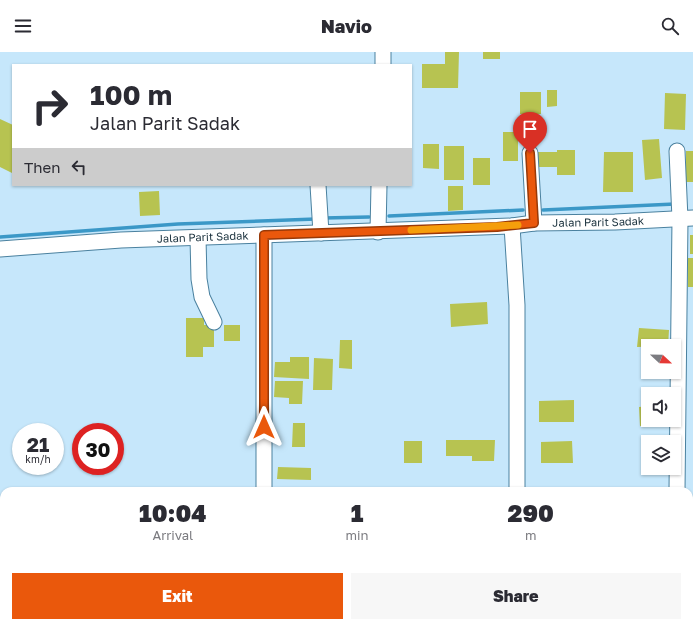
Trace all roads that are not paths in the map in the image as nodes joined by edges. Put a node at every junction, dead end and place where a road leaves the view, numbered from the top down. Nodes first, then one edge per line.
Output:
1 (383, 52) edge
2 (383, 64) edge
3 (677, 151) dead end
4 (530, 153) dead end
5 (318, 186) edge
6 (379, 186) edge
7 (686, 218) edge
8 (534, 223) junction
9 (321, 226) junction
10 (512, 226) junction
11 (378, 232) junction
12 (264, 235) junction
13 (198, 238) junction
14 (0, 250) edge
15 (214, 322) dead end
16 (264, 487) edge
17 (517, 487) edge
18 (677, 487) edge

1 - 2 street
3 - 7 street
4 - 8 street
5 - 9 street
6 - 11 street
7 - 8 street, Jalan Parit Sadak
7 - 18 street
8 - 10 street, Jalan Parit Sadak
9 - 11 street, Jalan Parit Sadak
9 - 12 street, Jalan Parit Sadak
10 - 11 street, Jalan Parit Sadak
10 - 17 street
12 - 13 street, Jalan Parit Sadak
12 - 16 street
13 - 14 street, Jalan Parit Sadak
13 - 15 street

